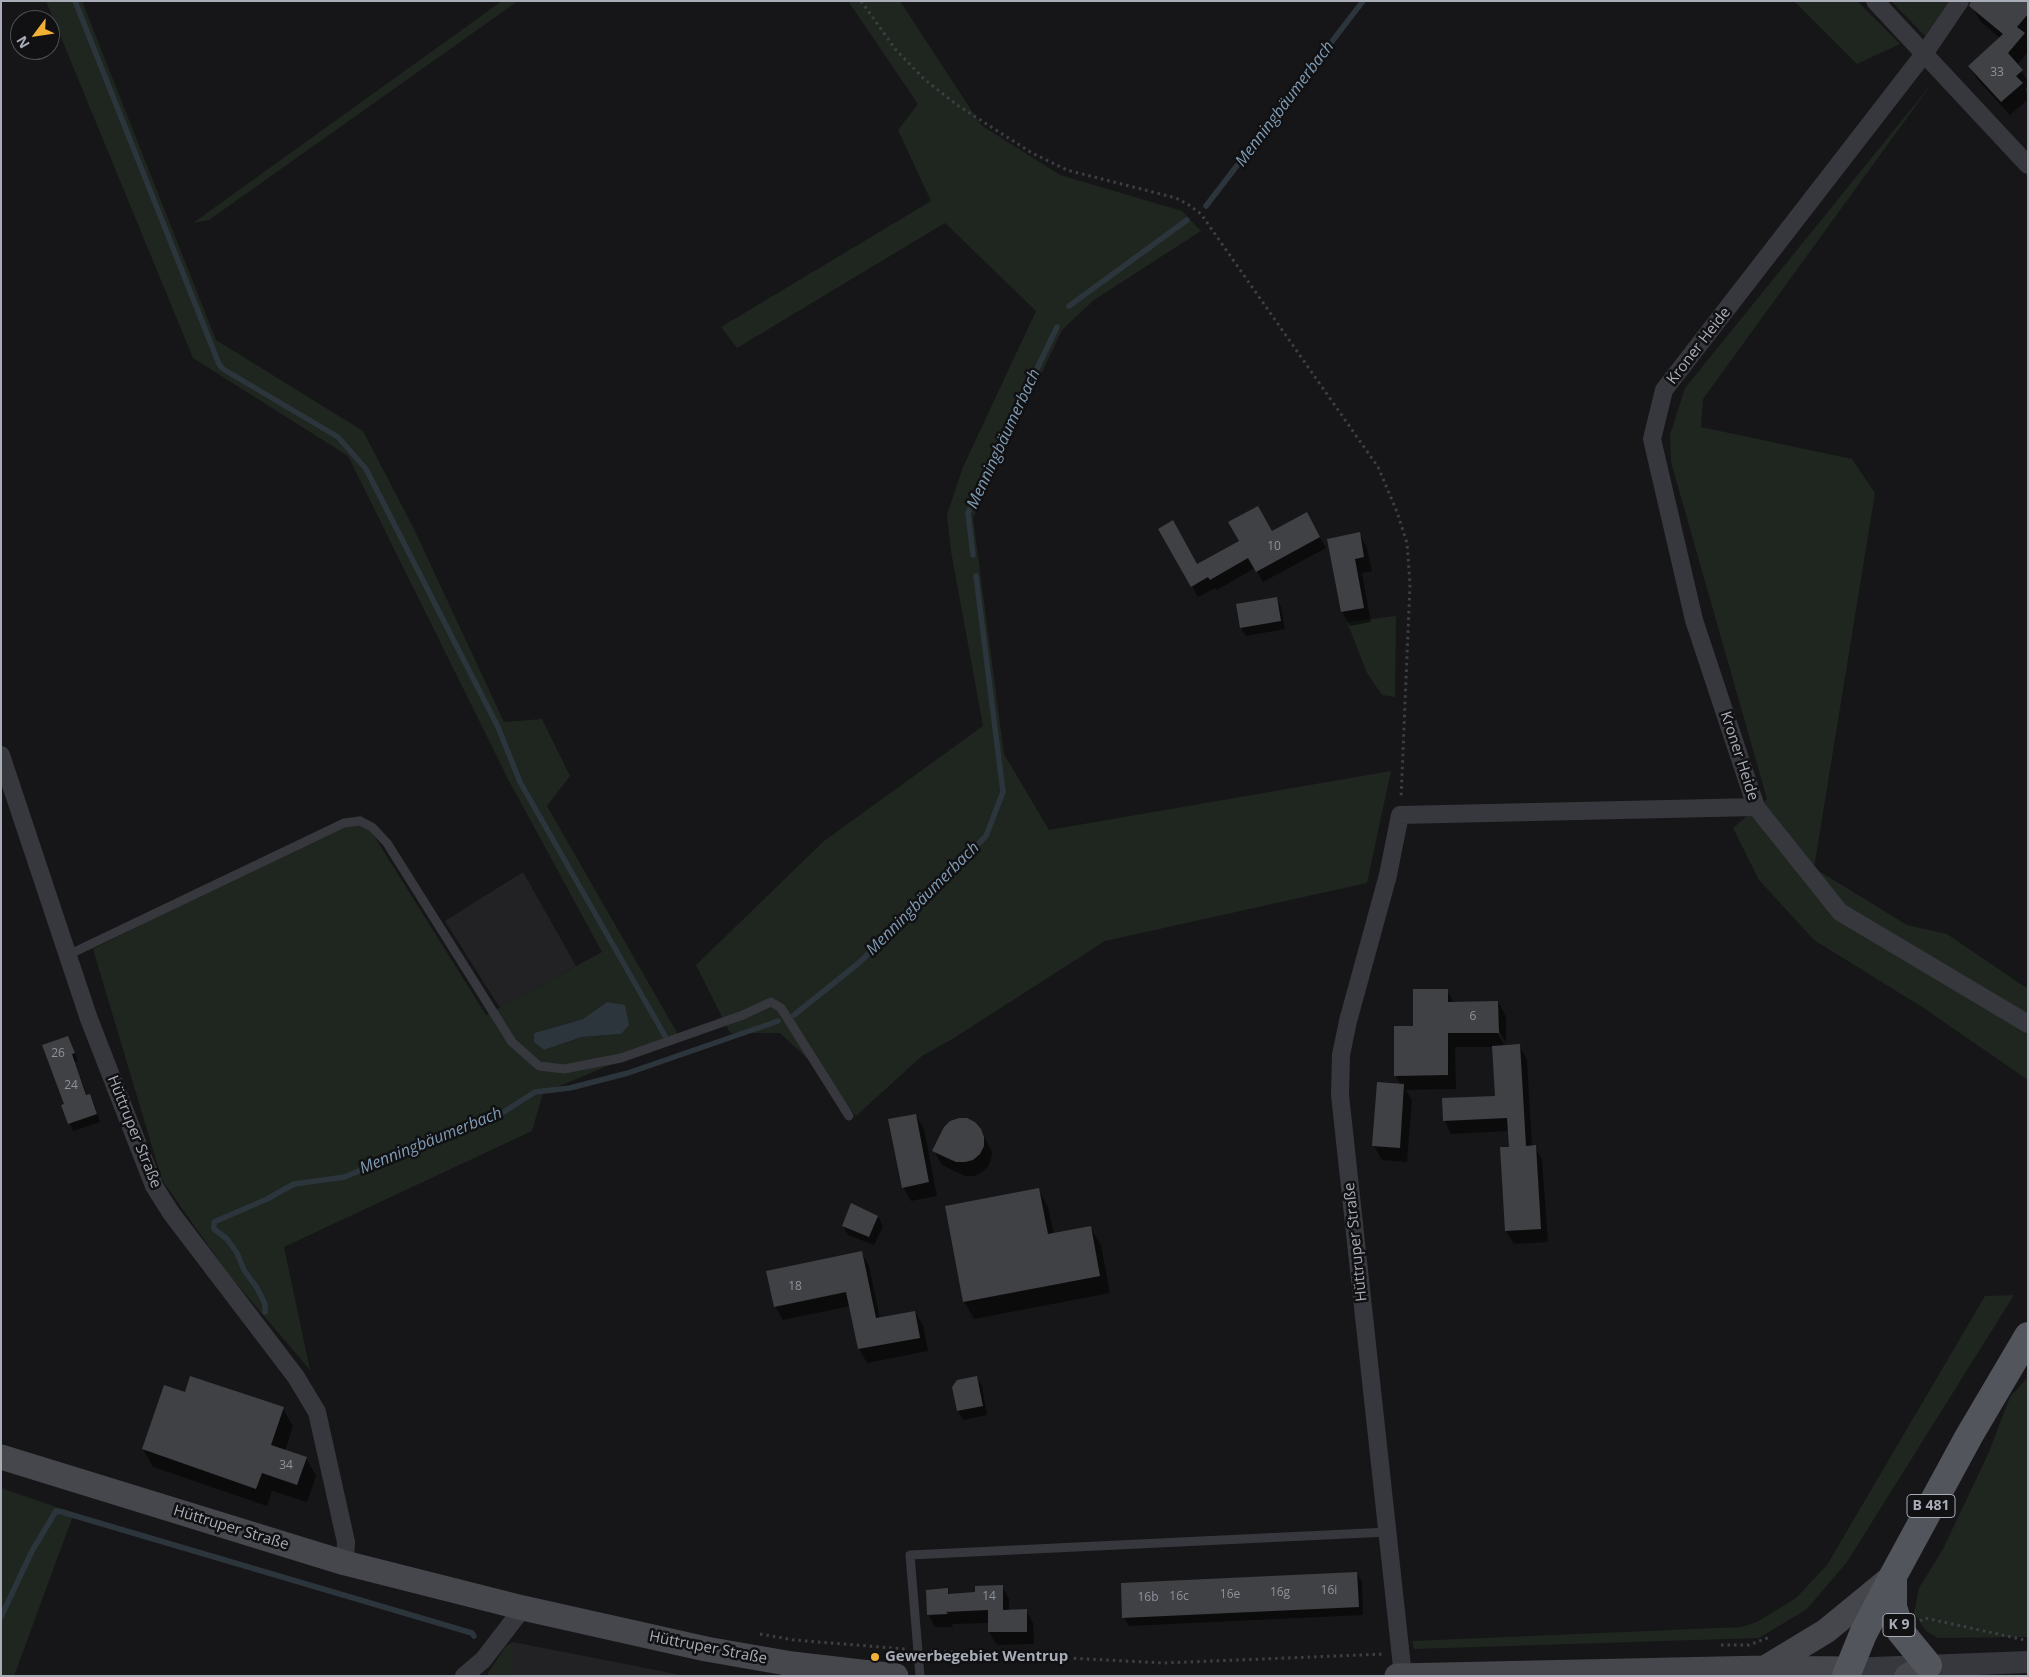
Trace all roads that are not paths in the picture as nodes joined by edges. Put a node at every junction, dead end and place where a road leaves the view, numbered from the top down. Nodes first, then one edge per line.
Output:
1 (1875, 1) edge
2 (1960, 1) edge
3 (1924, 54) junction
4 (2028, 165) edge
5 (1, 756) edge
6 (1756, 807) junction
7 (1400, 815) joint
8 (68, 955) junction
9 (2028, 1024) edge
10 (849, 1116) dead end
11 (2028, 1336) edge
12 (1, 1458) edge
13 (1388, 1532) junction
14 (345, 1562) junction
15 (1893, 1576) junction
16 (523, 1608) junction
17 (2028, 1662) edge
18 (1401, 1668) edge
19 (1917, 1670) edge
20 (1771, 1672) edge
21 (1847, 1672) edge
22 (464, 1676) edge
23 (896, 1676) edge
24 (920, 1676) edge

1 - 3 street
2 - 3 street, Kroner Heide
3 - 4 street
3 - 6 street, Kroner Heide
5 - 8 street, Hüttruper Straße
6 - 7 street, Kroner Heide
6 - 9 street, Kroner Heide
7 - 13 street, Hüttruper Straße
8 - 10 lane
8 - 14 street, Hüttruper Straße
11 - 15 main road, B 481
12 - 14 main road, Hüttruper Straße
13 - 18 street, Hüttruper Straße
13 - 24 lane
14 - 16 main road, Hüttruper Straße
15 - 19 main road, K 9
15 - 20 main road, K 9
15 - 21 main road, B 481
16 - 22 street
16 - 23 main road, Hüttruper Straße
17 - 19 street, K 9
18 - 20 main road, K 9
19 - 21 street, K 9
20 - 21 main road, K 9

